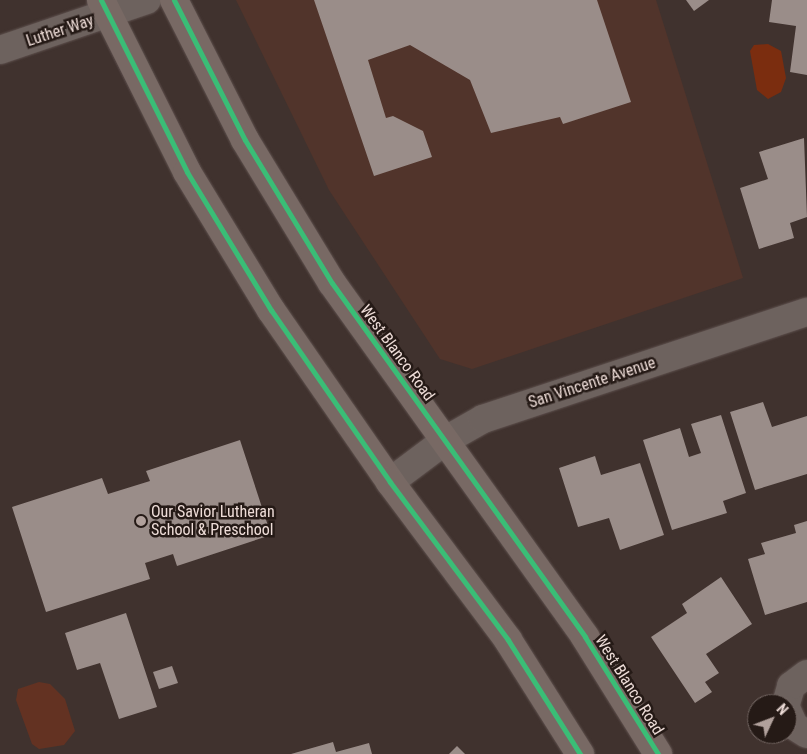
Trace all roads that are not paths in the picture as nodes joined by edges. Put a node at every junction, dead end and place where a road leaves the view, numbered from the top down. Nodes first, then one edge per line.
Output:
1 (147, 0) edge
2 (174, 0) edge
3 (104, 8) edge
4 (0, 50) edge
5 (807, 312) edge
6 (446, 440) junction
7 (390, 482) junction
8 (807, 674) edge
9 (789, 694) edge
10 (580, 754) edge
11 (658, 754) edge

1 - 3 street, Luther Way
2 - 6 main road, West Blanco Road
3 - 4 street, Luther Way
3 - 7 main road
5 - 6 street, San Vincente Avenue
6 - 7 street, San Vincente Avenue
6 - 11 main road, West Blanco Road
7 - 10 main road
8 - 9 street

